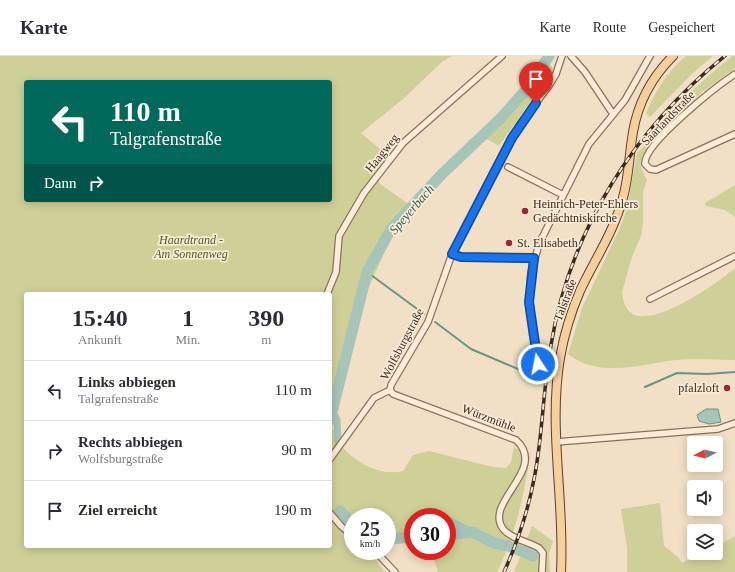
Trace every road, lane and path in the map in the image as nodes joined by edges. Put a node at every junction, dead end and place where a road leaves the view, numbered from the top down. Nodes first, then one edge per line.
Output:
1 (502, 56) edge
2 (562, 56) edge
3 (571, 56) edge
4 (650, 56) edge
5 (673, 56) edge
6 (735, 74) edge
7 (613, 114) junction
8 (735, 134) edge
9 (508, 167) dead end
10 (563, 194) junction
11 (452, 254) junction
12 (735, 256) edge
13 (534, 258) junction
14 (327, 292) edge
15 (650, 299) dead end
16 (538, 364) dead end
17 (390, 390) junction
18 (735, 423) edge
19 (556, 442) junction
20 (332, 456) edge
21 (332, 515) edge
22 (344, 528) edge
23 (383, 560) edge
24 (394, 572) edge
25 (542, 572) edge
26 (561, 572) edge

1 - 14 street, Haagweg
2 - 11 street, Wolfsburgstraße
3 - 7 street
4 - 7 street
5 - 19 main road, Talstraße
6 - 8 street, Saarlandstraße
7 - 10 street
9 - 10 street
10 - 13 street
11 - 13 street
11 - 17 street, Wolfsburgstraße
12 - 15 street
13 - 16 street
17 - 20 street, Wolfsburgstraße
17 - 25 street, Würzmühle
18 - 19 street
19 - 26 main road, Talstraße
21 - 22 street
23 - 24 street

